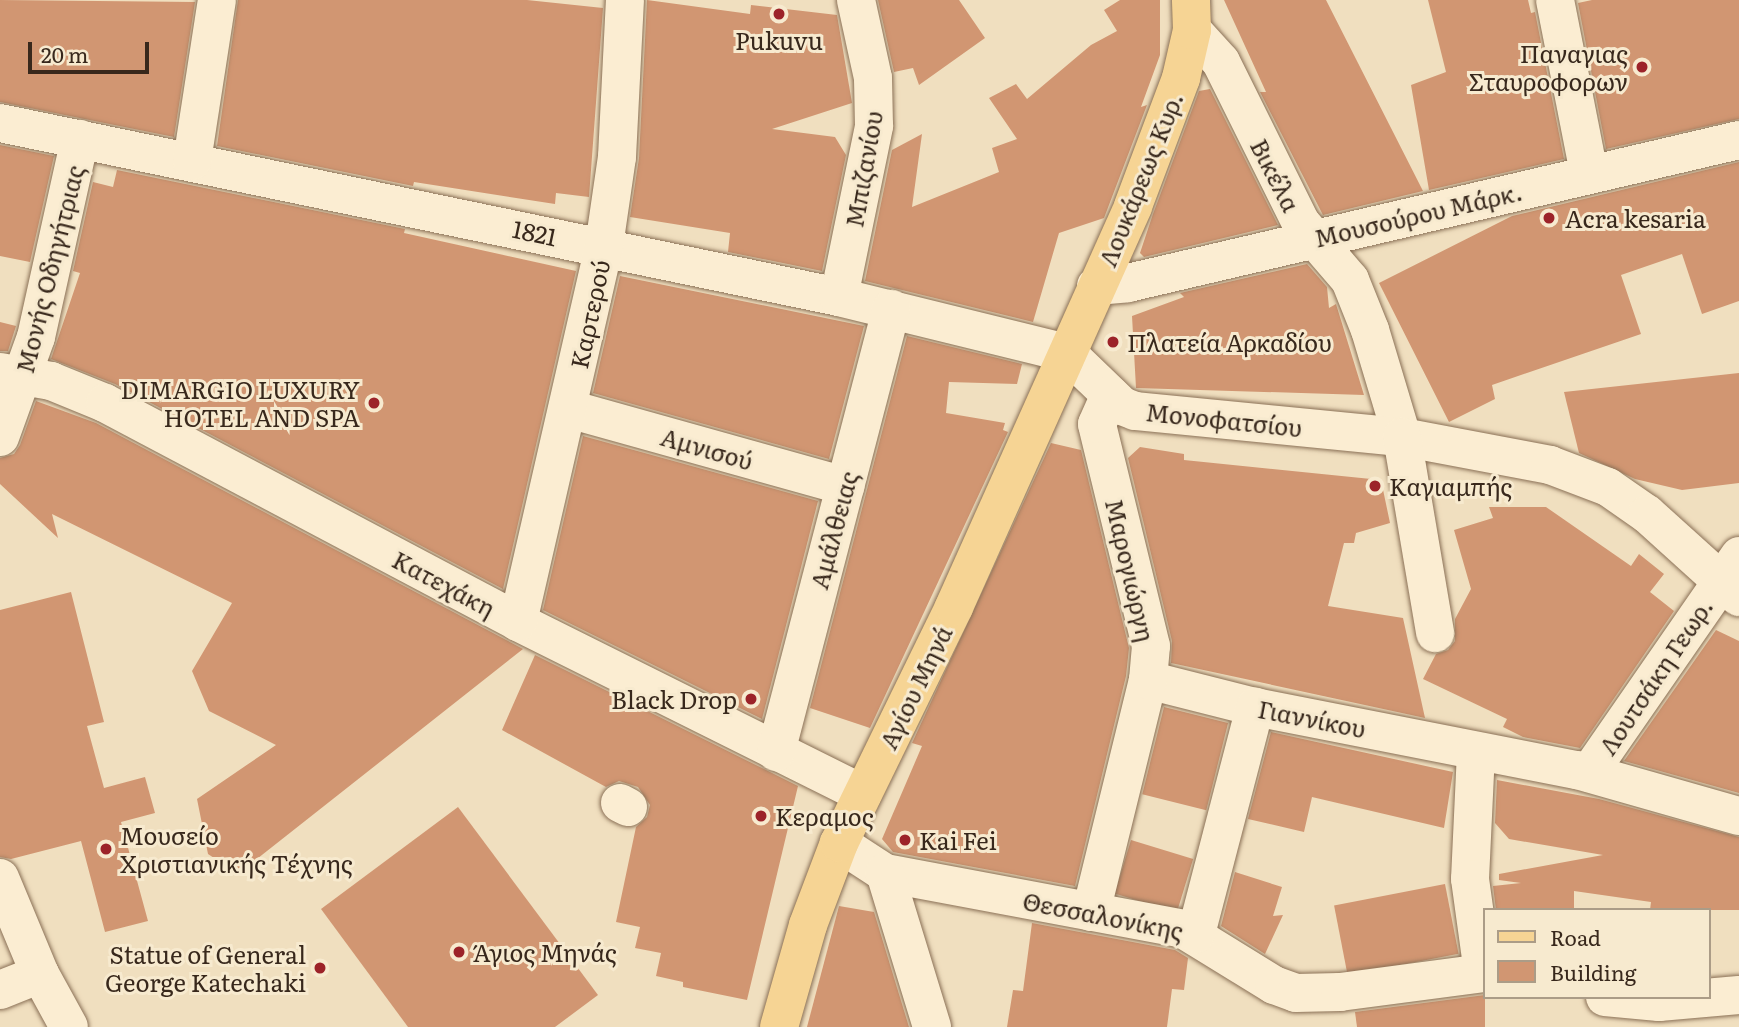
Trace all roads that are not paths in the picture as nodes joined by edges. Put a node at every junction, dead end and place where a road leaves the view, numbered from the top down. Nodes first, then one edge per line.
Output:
1 (217, 0) edge
2 (625, 0) edge
3 (856, 0) edge
4 (1555, 0) edge
5 (1192, 15) edge
6 (0, 123) edge
7 (80, 139) junction
8 (1739, 140) edge
9 (192, 161) junction
10 (1589, 173) junction
11 (1313, 239) junction
12 (604, 246) junction
13 (1096, 286) junction
14 (839, 297) junction
15 (891, 309) junction
16 (1067, 353) junction
17 (12, 374) edge
18 (1110, 395) junction
19 (569, 409) junction
20 (0, 437) edge
21 (1402, 437) junction
22 (845, 486) junction
23 (1733, 577) edge
24 (518, 622) junction
25 (1435, 633) dead end
26 (1148, 680) junction
27 (1255, 708) junction
28 (776, 752) junction
29 (1476, 752) junction
30 (1589, 773) junction
31 (863, 794) junction
32 (1739, 817) edge
33 (839, 843) junction
34 (885, 873) junction
35 (0, 878) edge
36 (1091, 912) junction
37 (1196, 934) junction
38 (1484, 973) edge
39 (40, 974) junction
40 (0, 990) edge
41 (1739, 995) edge
42 (1711, 998) edge
43 (1705, 999) edge
44 (1620, 1009) edge
45 (69, 1027) edge
46 (779, 1027) edge
47 (932, 1027) edge

1 - 9 street
2 - 12 street, Καρτερού
3 - 14 street, Μπιζανίου
4 - 10 street
5 - 11 street, Βικέλα
5 - 13 main road, Λουκάρεως Κυρ.
6 - 7 street, 1821
7 - 9 street, 1821
7 - 17 street, Μονής Οδηγήτριας
8 - 10 street, Μουσούρου Μάρκ.
9 - 12 street, 1821
10 - 11 street, Μουσούρου Μάρκ.
11 - 13 street, Μουσούρου Μάρκ.
11 - 21 street, Βικέλα
12 - 14 street, 1821
12 - 19 street, Καρτερού
13 - 16 main road, Λουκάρεως Κυρ.
14 - 15 street, 1821
15 - 16 street, 1821
15 - 22 street, Αμάλθειας
16 - 18 street, Μονοφατσίου
16 - 31 main road, Αγίου Μηνά
17 - 20 street, Μονής Οδηγήτριας
17 - 24 street, Κατεχάκη
18 - 21 street, Μονοφατσίου
18 - 26 street, Μαρογιώργη
19 - 22 street, Αμνισού
19 - 24 street, Καρτερού
21 - 23 street
21 - 25 street, Βικέλα
22 - 28 street, Αμάλθειας
23 - 30 street, Λουτσάκη Γεωρ.
24 - 28 street, Κατεχάκη
26 - 27 street, Γιαννίκου
26 - 36 street, Μαρογιώργη
27 - 29 street, Γιαννίκου
27 - 37 street
28 - 31 street, Κατεχάκη
29 - 30 street, Γιαννίκου
29 - 38 street
30 - 32 street, Γιαννίκου
31 - 33 main road, Αγίου Μηνά
33 - 34 street, Θεσσαλονίκης
33 - 46 main road, Αγίου Μηνά
34 - 36 street, Θεσσαλονίκης
34 - 47 street
35 - 39 street
36 - 37 street, Θεσσαλονίκης
37 - 38 street, Θεσσαλονίκης
39 - 40 street
39 - 45 street
41 - 42 street
43 - 44 street

